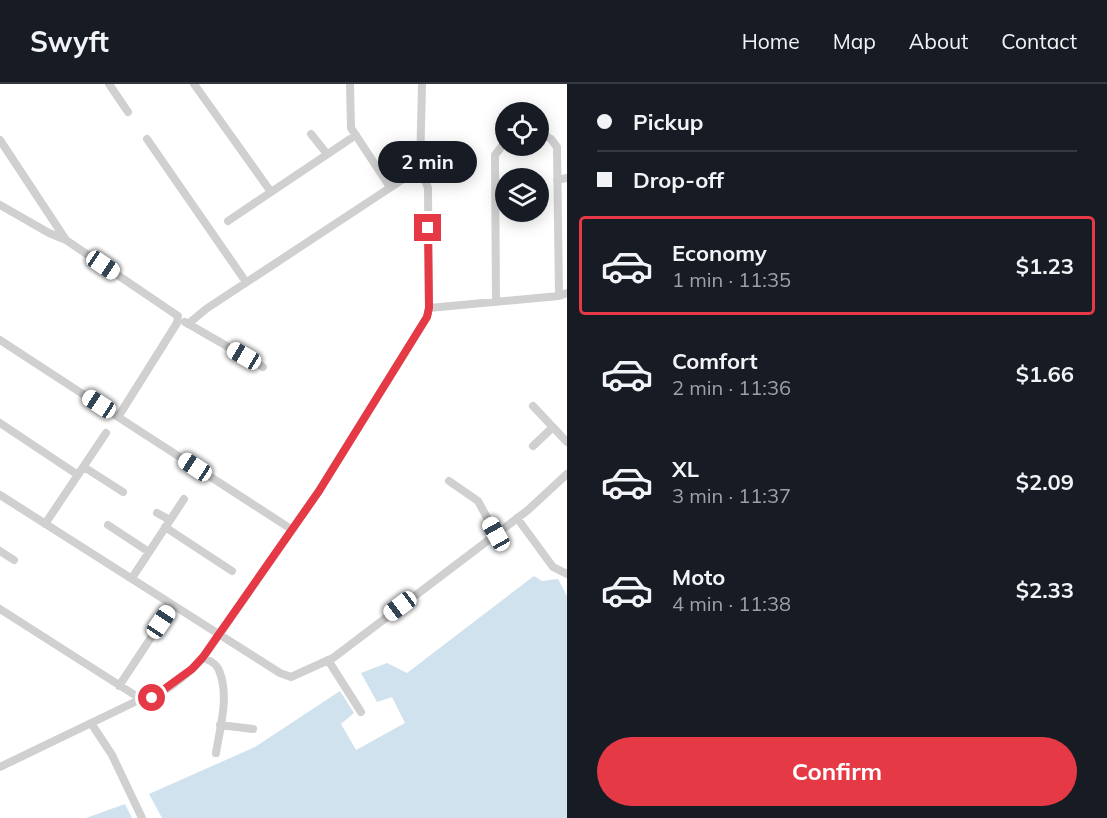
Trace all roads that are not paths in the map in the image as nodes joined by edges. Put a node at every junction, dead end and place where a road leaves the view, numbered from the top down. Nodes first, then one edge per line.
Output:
1 (109, 84) edge
2 (194, 84) edge
3 (350, 84) edge
4 (422, 84) edge
5 (128, 112) dead end
6 (311, 134) dead end
7 (356, 135) junction
8 (549, 137) edge
9 (147, 139) dead end
10 (0, 140) edge
11 (327, 154) junction
12 (495, 156) edge
13 (420, 168) junction
14 (567, 178) edge
15 (557, 180) junction
16 (390, 187) junction
17 (271, 192) junction
18 (0, 205) edge
19 (228, 221) dead end
20 (66, 240) junction
21 (246, 282) junction
22 (563, 294) edge
23 (496, 302) junction
24 (429, 308) junction
25 (179, 319) junction
26 (188, 324) junction
27 (0, 339) edge
28 (263, 367) dead end
29 (533, 406) dead end
30 (118, 417) junction
31 (0, 423) edge
32 (553, 428) junction
33 (106, 433) dead end
34 (567, 442) edge
35 (533, 446) dead end
36 (84, 467) junction
37 (567, 474) edge
38 (78, 475) junction
39 (449, 481) dead end
40 (123, 492) dead end
41 (0, 495) edge
42 (184, 499) dead end
43 (157, 513) dead end
44 (516, 518) junction
45 (168, 524) junction
46 (45, 525) junction
47 (108, 525) dead end
48 (291, 529) junction
49 (496, 534) junction
50 (0, 552) edge
51 (149, 552) junction
52 (14, 560) dead end
53 (232, 571) dead end
54 (567, 574) edge
55 (132, 578) junction
56 (172, 606) junction
57 (0, 609) edge
58 (219, 636) junction
59 (203, 657) junction
60 (328, 660) junction
61 (119, 686) junction
62 (141, 699) junction
63 (361, 712) dead end
64 (92, 723) junction
65 (220, 725) junction
66 (253, 729) dead end
67 (216, 753) dead end
68 (0, 767) edge
69 (142, 818) edge

1 - 5 lane
2 - 17 lane
3 - 7 lane
4 - 13 lane
6 - 11 lane
7 - 11 lane
7 - 16 lane
8 - 15 lane
9 - 21 lane
10 - 20 lane
11 - 17 lane
12 - 23 lane
13 - 16 lane
13 - 24 lane
14 - 15 lane
15 - 22 lane
16 - 21 lane
17 - 19 lane
18 - 20 lane
20 - 25 lane
21 - 26 lane
22 - 23 lane
23 - 24 lane
24 - 48 lane
25 - 26 lane
25 - 30 lane
26 - 28 lane
27 - 30 lane
29 - 32 lane
30 - 48 lane
31 - 38 lane
32 - 34 lane
32 - 35 lane
33 - 36 lane
36 - 38 lane
36 - 40 lane
37 - 44 lane
38 - 46 lane
39 - 49 lane
41 - 46 lane
42 - 45 lane
43 - 45 lane
44 - 49 lane
44 - 54 lane
45 - 51 lane
45 - 53 lane
46 - 55 lane
47 - 51 lane
48 - 58 lane
49 - 60 lane
50 - 52 lane
51 - 55 lane
55 - 56 lane
56 - 58 lane
56 - 61 lane
57 - 61 lane
58 - 59 lane
58 - 60 lane
59 - 62 lane
59 - 65 lane
60 - 63 lane
61 - 62 lane
62 - 64 lane
64 - 68 lane
64 - 69 lane
65 - 66 lane
65 - 67 lane

